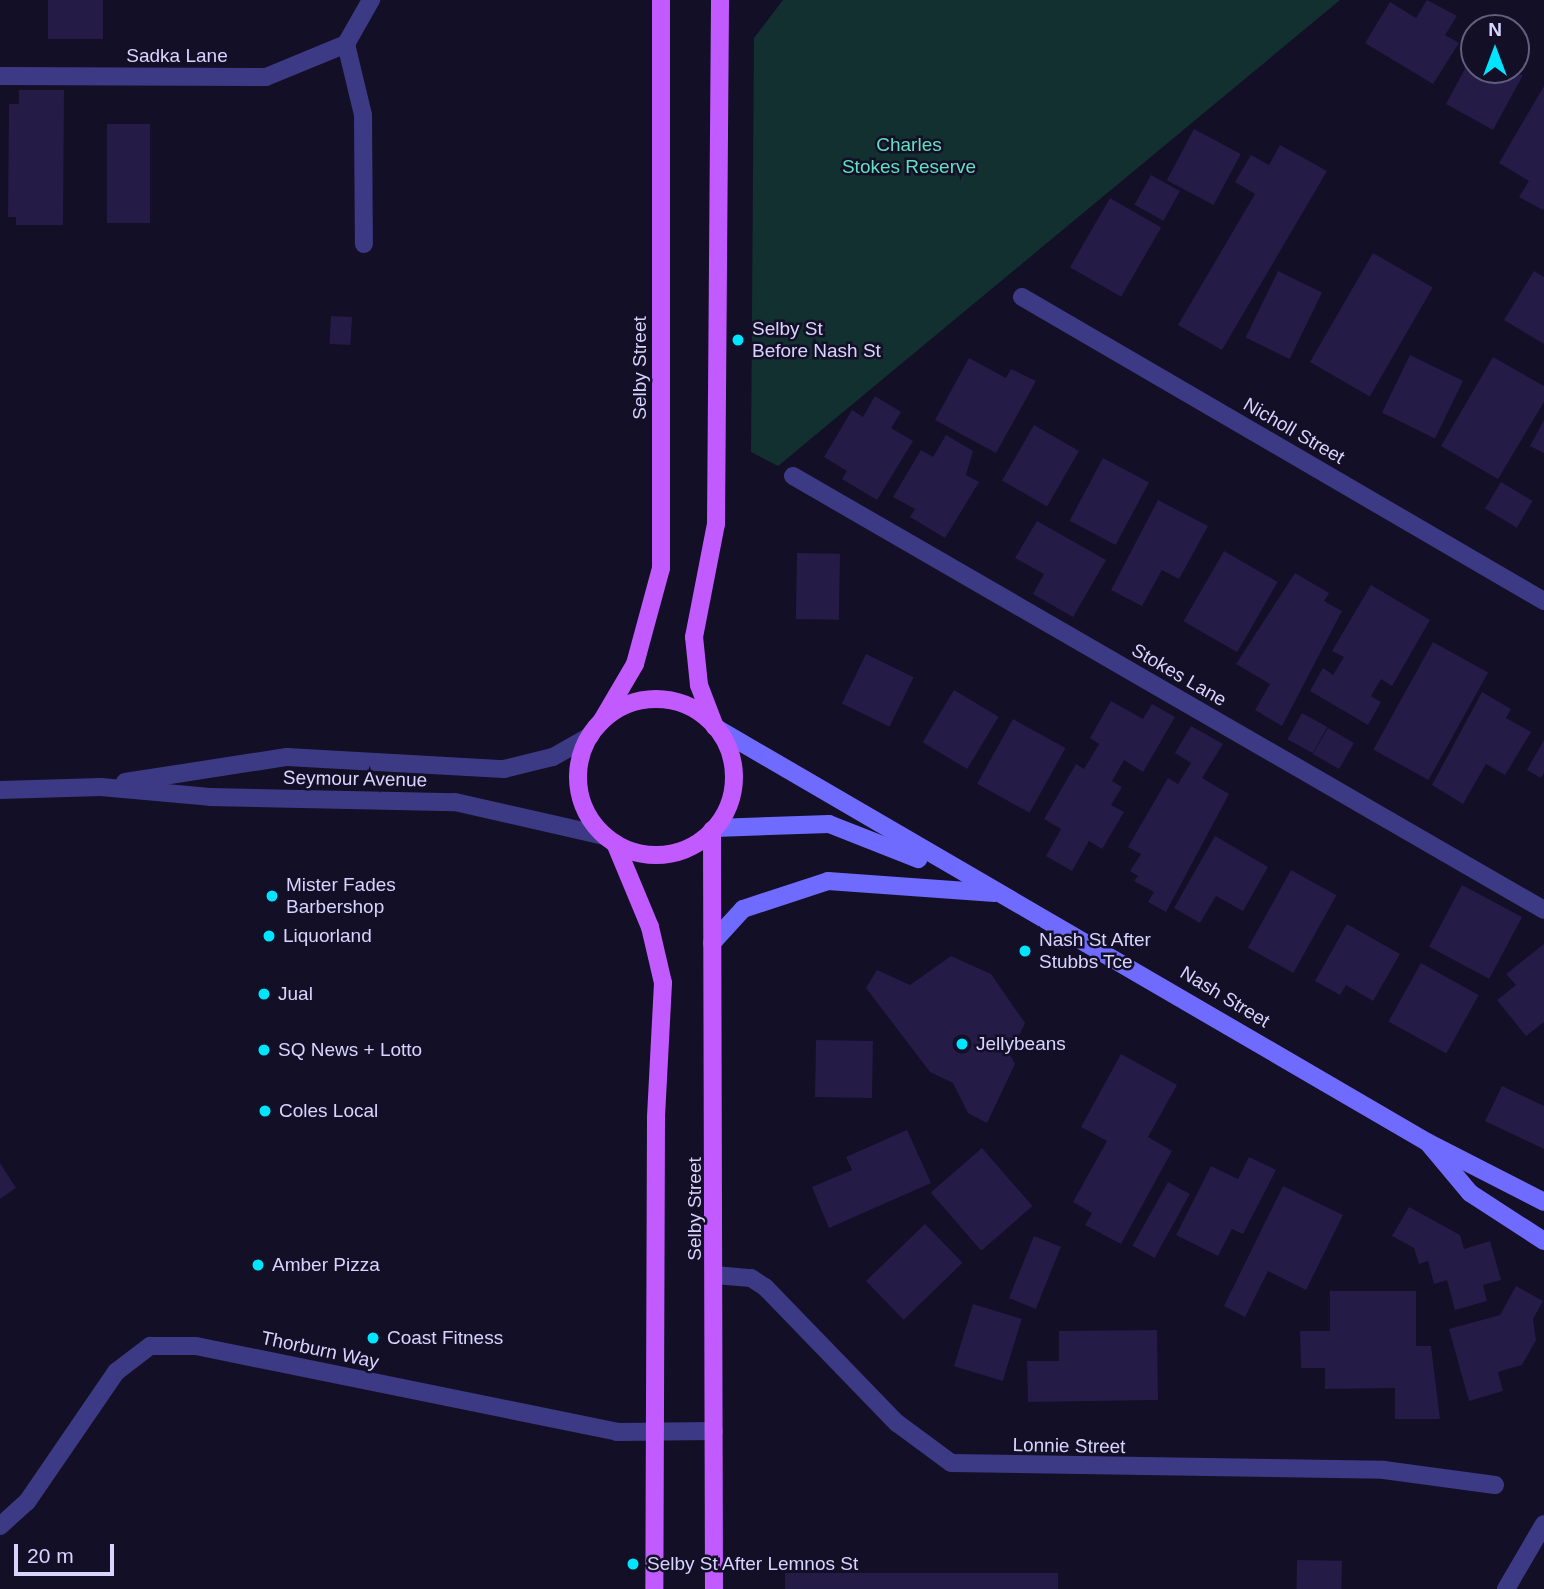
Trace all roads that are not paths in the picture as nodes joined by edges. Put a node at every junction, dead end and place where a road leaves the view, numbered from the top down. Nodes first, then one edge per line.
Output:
1 (371, 0) edge
2 (661, 0) edge
3 (720, 0) edge
4 (346, 44) junction
5 (0, 76) edge
6 (364, 244) dead end
7 (1022, 297) dead end
8 (793, 476) dead end
9 (1544, 601) edge
10 (716, 728) junction
11 (595, 729) junction
12 (101, 786) junction
13 (0, 790) edge
14 (714, 829) junction
15 (610, 839) junction
16 (998, 894) junction
17 (1544, 910) edge
18 (712, 943) junction
19 (1427, 1142) junction
20 (1544, 1202) edge
21 (1544, 1241) edge
22 (715, 1275) junction
23 (714, 1431) junction
24 (655, 1432) junction
25 (1495, 1485) dead end
26 (1544, 1524) edge
27 (0, 1526) edge
28 (654, 1589) edge
29 (713, 1589) edge
30 (1506, 1589) edge

1 - 4 street
2 - 11 main road, Selby Street
3 - 10 main road
4 - 5 street, Sadka Lane
4 - 6 street
7 - 9 street, Nicholl Street
8 - 17 street, Stokes Lane
10 - 11 main road
10 - 14 main road
10 - 16 main road, Nash Street
11 - 12 street, Seymour Avenue
11 - 15 main road
12 - 13 street, Seymour Avenue
12 - 15 street, Seymour Avenue
14 - 15 main road
14 - 16 main road, Nash Street
14 - 18 main road, Selby Street
15 - 24 main road, Selby Street
16 - 18 main road
16 - 19 main road, Nash Street
18 - 22 main road, Selby Street
19 - 20 main road, Nash Street
19 - 21 main road, Nash Street
22 - 23 main road, Selby Street
22 - 25 street, Lonnie Street
23 - 24 street, Thorburn Way
23 - 29 main road, Selby Street
24 - 27 street, Thorburn Way
24 - 28 main road, Selby Street
26 - 30 street

